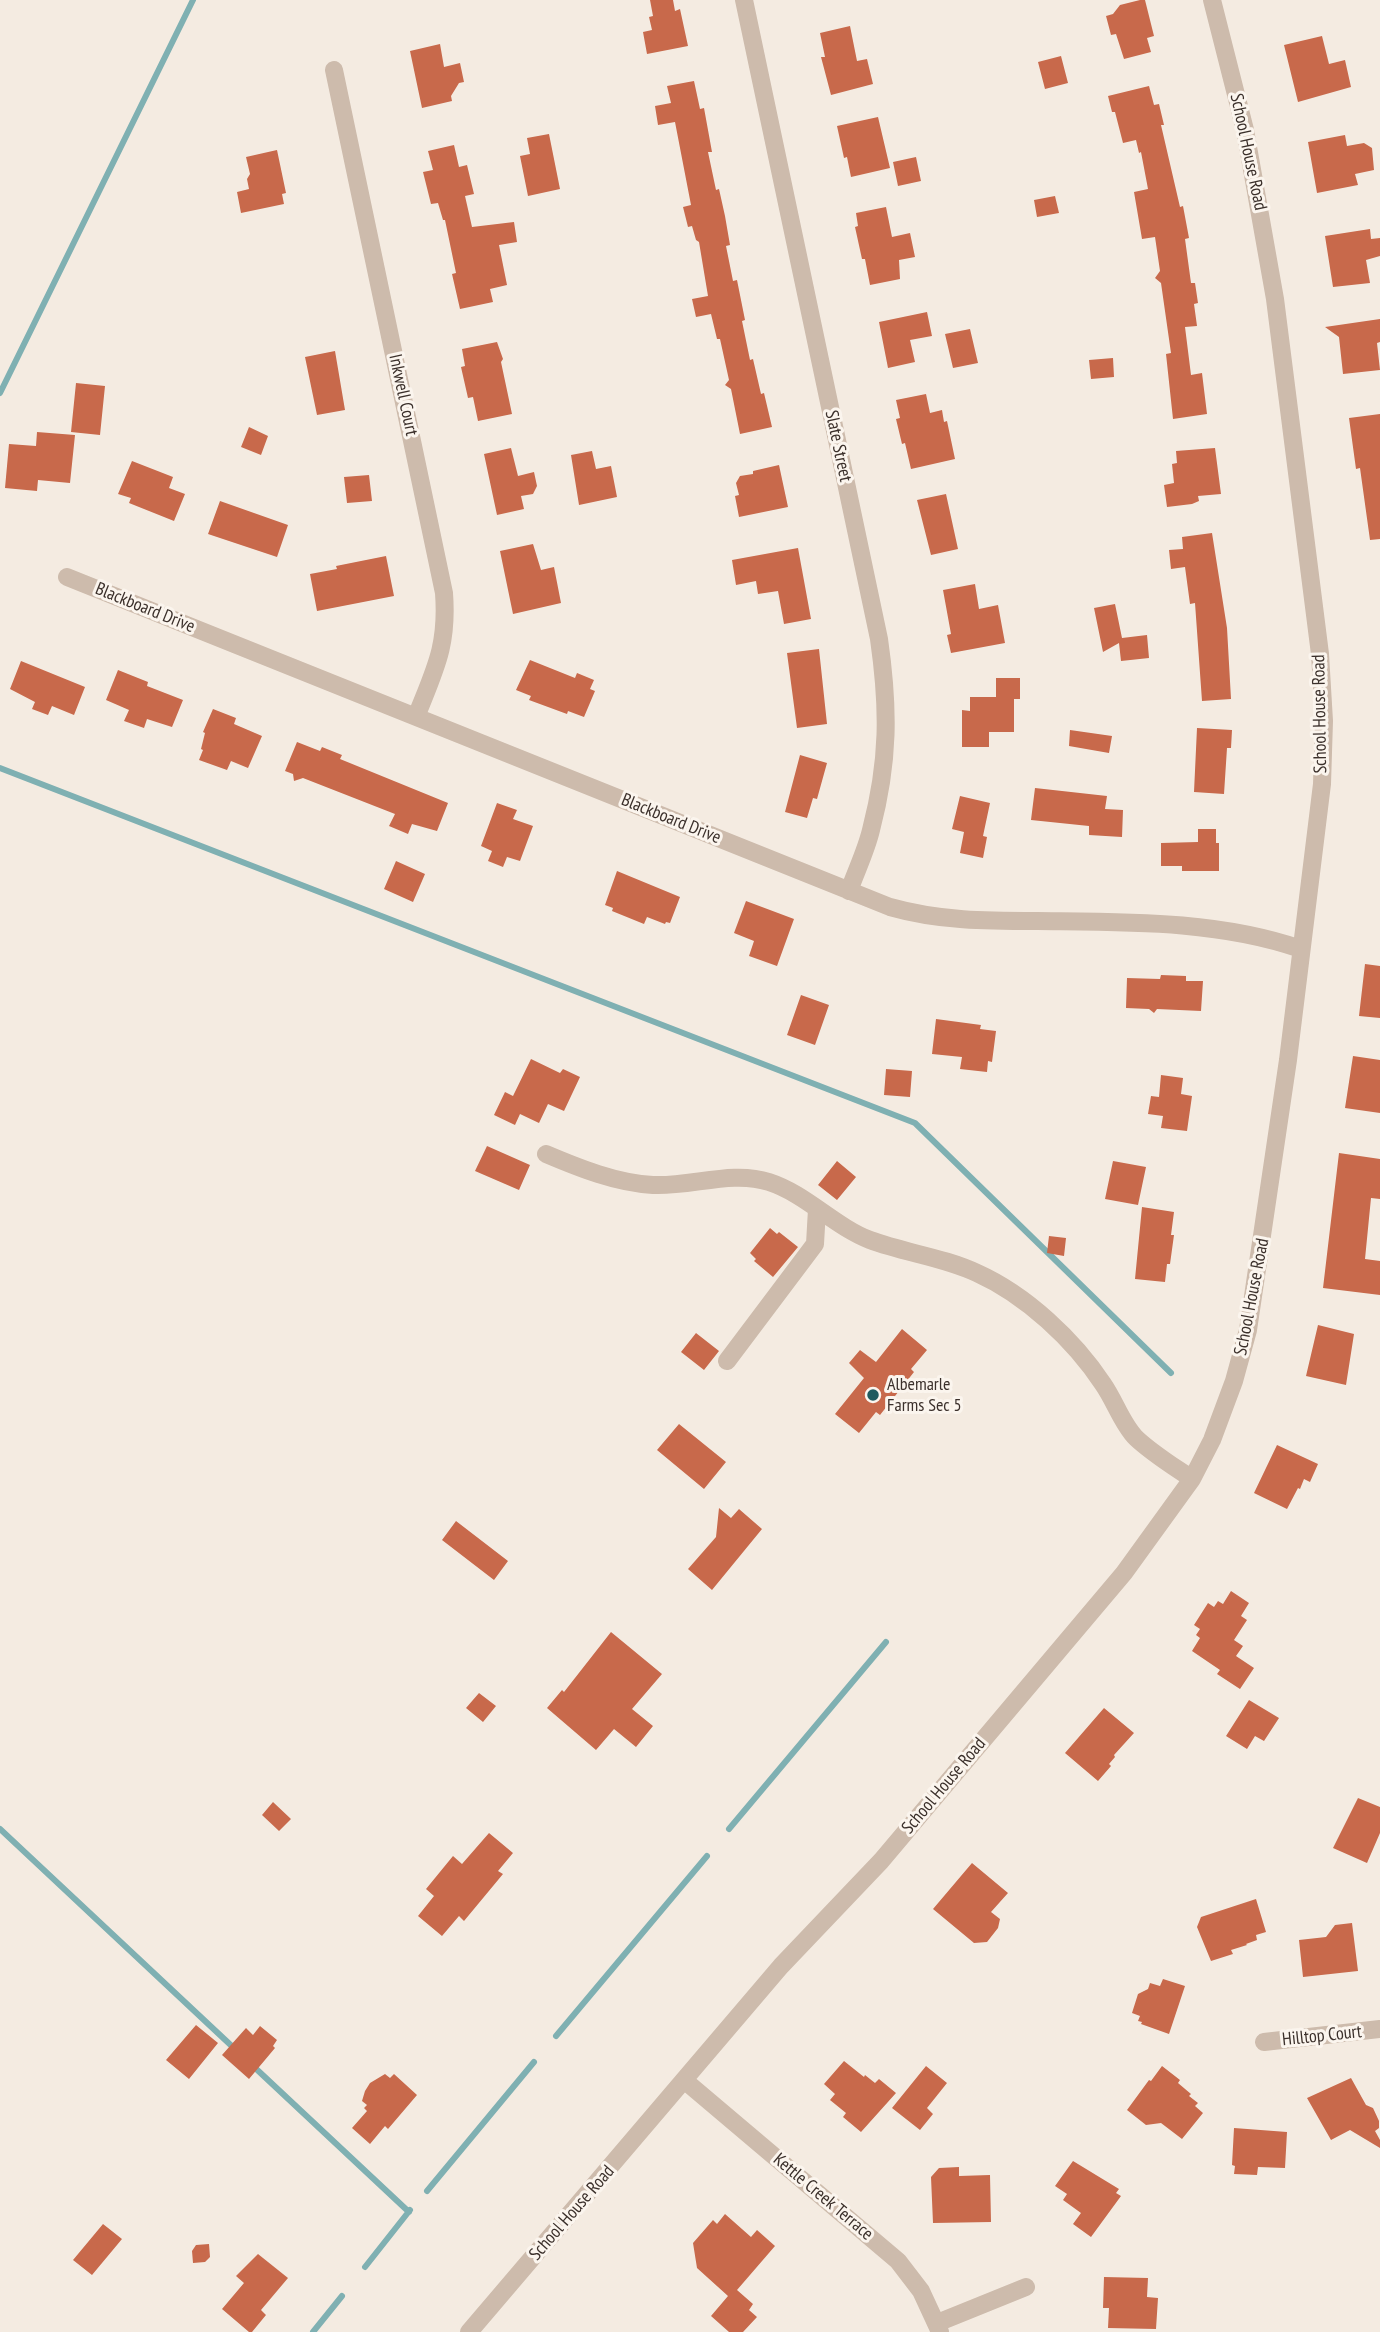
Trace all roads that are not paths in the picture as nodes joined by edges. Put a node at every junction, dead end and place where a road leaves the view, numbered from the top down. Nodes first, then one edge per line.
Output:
1 (744, 0) edge
2 (1212, 0) edge
3 (334, 70) dead end
4 (67, 577) dead end
5 (416, 717) junction
6 (849, 891) junction
7 (1301, 949) junction
8 (546, 1154) dead end
9 (817, 1209) junction
10 (727, 1361) dead end
11 (1192, 1479) junction
12 (1380, 2029) edge
13 (1264, 2042) dead end
14 (684, 2080) junction
15 (1026, 2287) dead end
16 (939, 2328) edge
17 (470, 2332) edge

1 - 6 street, Slate Street
2 - 7 street, School House Road
3 - 5 street, Inkwell Court
4 - 5 street, Blackboard Drive
5 - 6 street, Blackboard Drive
6 - 7 street, Blackboard Drive
7 - 11 street, School House Road
8 - 9 street
9 - 10 street
9 - 11 street
11 - 14 street, School House Road
12 - 13 street, Hilltop Court
14 - 16 street, Kettle Creek Terrace
14 - 17 street, School House Road
15 - 16 street

